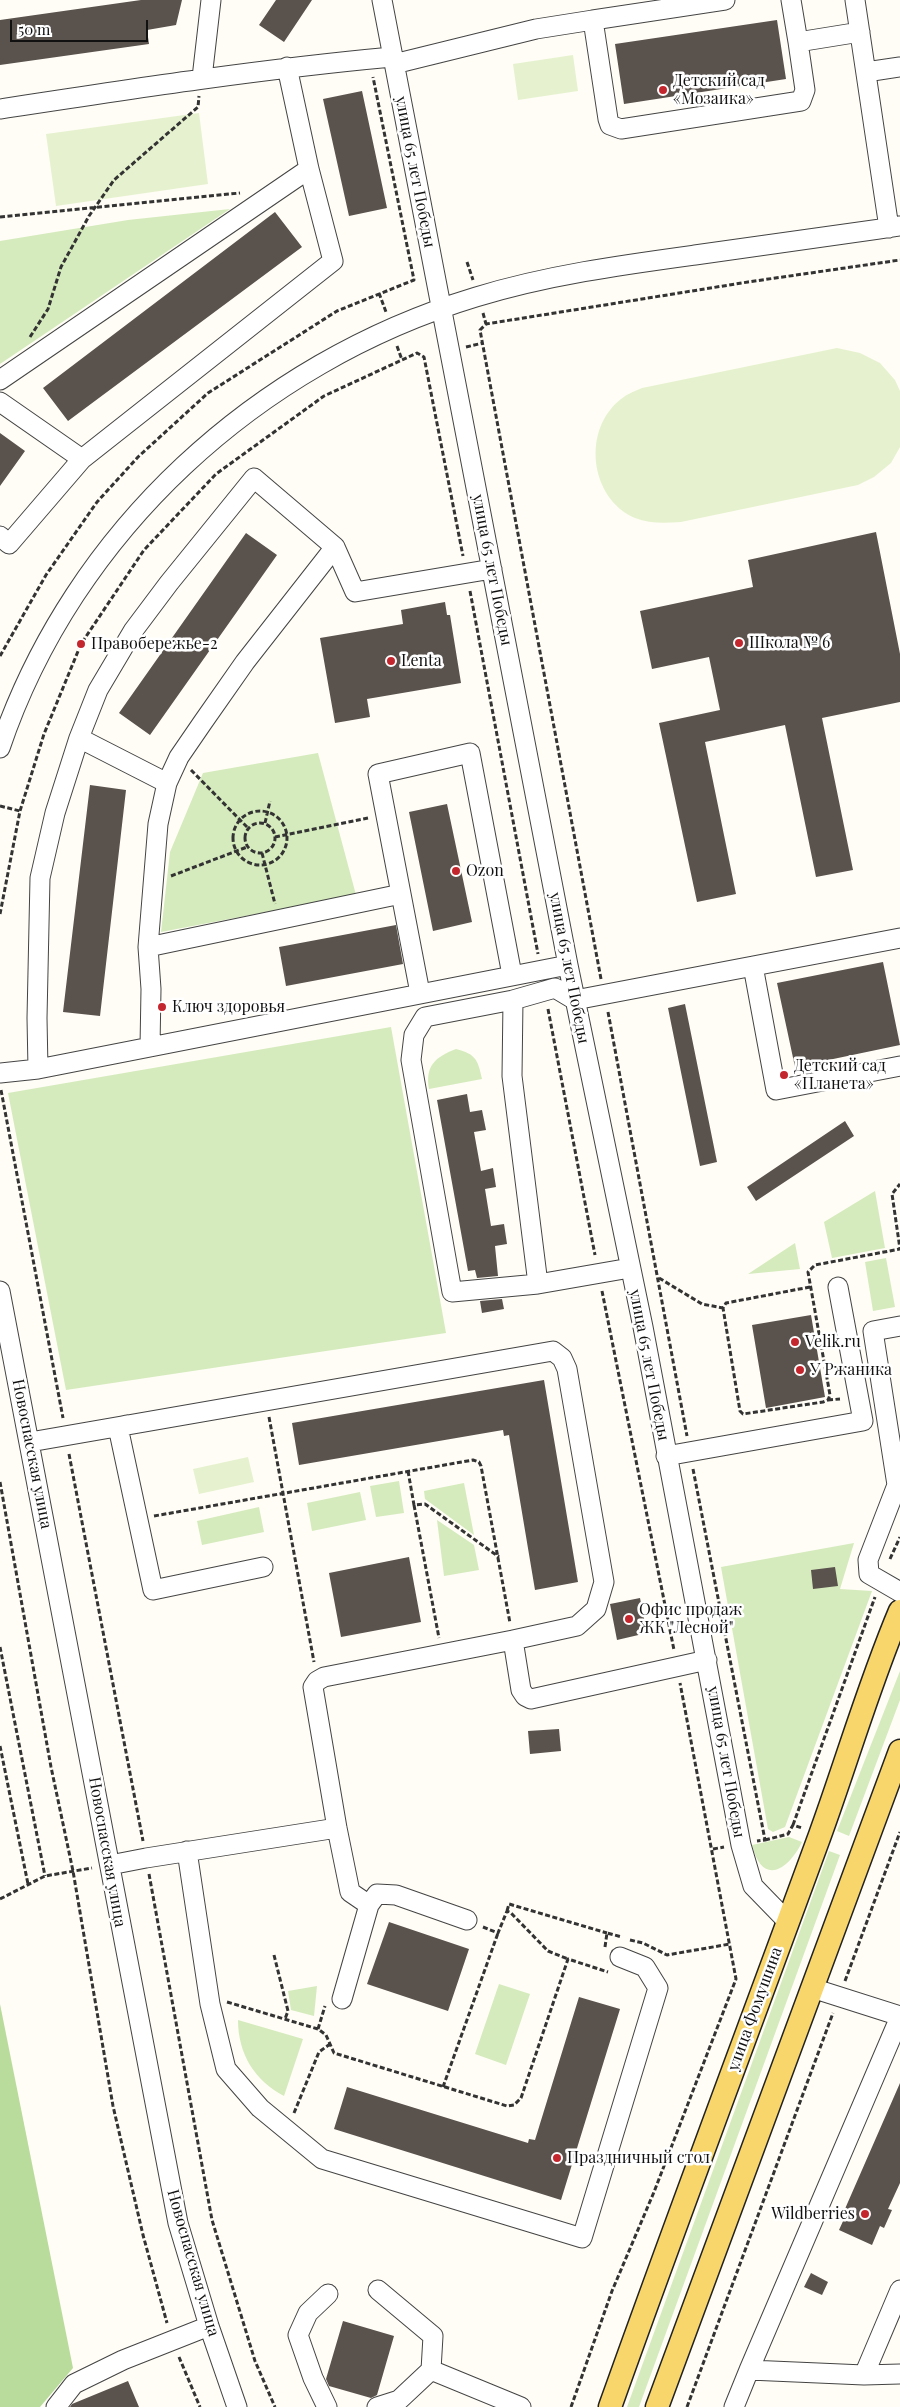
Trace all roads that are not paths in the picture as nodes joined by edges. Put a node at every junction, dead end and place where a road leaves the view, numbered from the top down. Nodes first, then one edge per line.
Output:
1 (211, 0) edge
2 (382, 0) edge
3 (725, 0) edge
4 (791, 0) edge
5 (855, 0) edge
6 (593, 20) junction
7 (860, 32) junction
8 (798, 42) junction
9 (393, 60) junction
10 (287, 67) junction
11 (900, 67) edge
12 (866, 72) junction
13 (202, 78) junction
14 (0, 109) edge
15 (309, 169) junction
16 (894, 227) edge
17 (442, 308) junction
18 (0, 380) edge
19 (0, 402) edge
20 (82, 459) junction
21 (0, 536) edge
22 (335, 547) junction
23 (492, 569) junction
24 (79, 738) junction
25 (0, 748) edge
26 (167, 783) junction
27 (401, 894) junction
28 (900, 938) edge
29 (148, 947) junction
30 (568, 965) junction
31 (753, 966) junction
32 (511, 968) junction
33 (420, 993) junction
34 (513, 1000) junction
35 (575, 1000) junction
36 (150, 1047) junction
37 (900, 1066) edge
38 (38, 1069) junction
39 (0, 1072) edge
40 (630, 1268) junction
41 (538, 1284) junction
42 (838, 1287) dead end
43 (0, 1291) edge
44 (900, 1326) edge
45 (127, 1425) junction
46 (30, 1442) junction
47 (666, 1456) junction
48 (263, 1567) dead end
49 (900, 1592) edge
50 (900, 1611) edge
51 (513, 1640) junction
52 (707, 1660) junction
53 (900, 1751) edge
54 (337, 1828) junction
55 (186, 1851) junction
56 (110, 1865) junction
57 (368, 1905) junction
58 (467, 1920) road end
59 (787, 1921) junction
60 (616, 1957) road end
61 (812, 1988) junction
62 (342, 1999) dead end
63 (900, 2016) edge
64 (378, 2290) dead end
65 (900, 2290) edge
66 (328, 2294) dead end
67 (209, 2326) junction
68 (432, 2370) junction
69 (749, 2370) junction
70 (864, 2374) junction
71 (900, 2374) edge
72 (56, 2407) edge
73 (237, 2407) edge
74 (327, 2407) edge
75 (377, 2407) edge
76 (521, 2407) edge
77 (610, 2407) edge
78 (657, 2407) edge
79 (734, 2407) edge

1 - 13 street
2 - 9 street, улица 65 лет Победы
3 - 6 street
4 - 8 street
5 - 7 street
6 - 8 street
6 - 9 street
7 - 8 street
7 - 12 street
9 - 10 street
9 - 17 street, улица 65 лет Победы
10 - 13 street
10 - 15 street
11 - 12 street
12 - 16 street
13 - 14 street
15 - 18 street
15 - 20 street
16 - 17 street
17 - 23 street, улица 65 лет Победы
17 - 25 street
19 - 20 street
20 - 21 street
22 - 23 street
22 - 24 street
22 - 26 street
23 - 30 street, улица 65 лет Победы
24 - 26 street
24 - 38 street
26 - 29 street
27 - 29 street
27 - 32 street
27 - 33 street
28 - 31 street
29 - 36 street
30 - 32 street
30 - 35 street, улица 65 лет Победы
31 - 35 street
31 - 37 street
32 - 33 street
33 - 36 street
34 - 35 street
34 - 41 street
34 - 41 street
35 - 40 street, улица 65 лет Победы
36 - 38 street
38 - 39 street
40 - 41 street
40 - 47 street, улица 65 лет Победы
42 - 47 street
43 - 46 street, Новоспасская улица
44 - 49 street
45 - 46 street
45 - 48 street
45 - 51 street
46 - 56 street, Новоспасская улица
47 - 52 street, улица 65 лет Победы
50 - 59 main road, улица Фомушина
51 - 52 street
51 - 54 street
52 - 59 street, улица 65 лет Победы
53 - 61 main road
54 - 55 street
54 - 57 street
55 - 56 street
55 - 60 street
56 - 67 street, Новоспасская улица
57 - 58 street
57 - 62 street
59 - 77 main road, улица Фомушина
61 - 63 street
61 - 78 main road
63 - 69 street
64 - 68 street
65 - 70 street
66 - 74 street
67 - 72 street
67 - 73 street, Новоспасская улица
68 - 75 street
68 - 76 street
69 - 70 street
69 - 79 street
70 - 71 street

